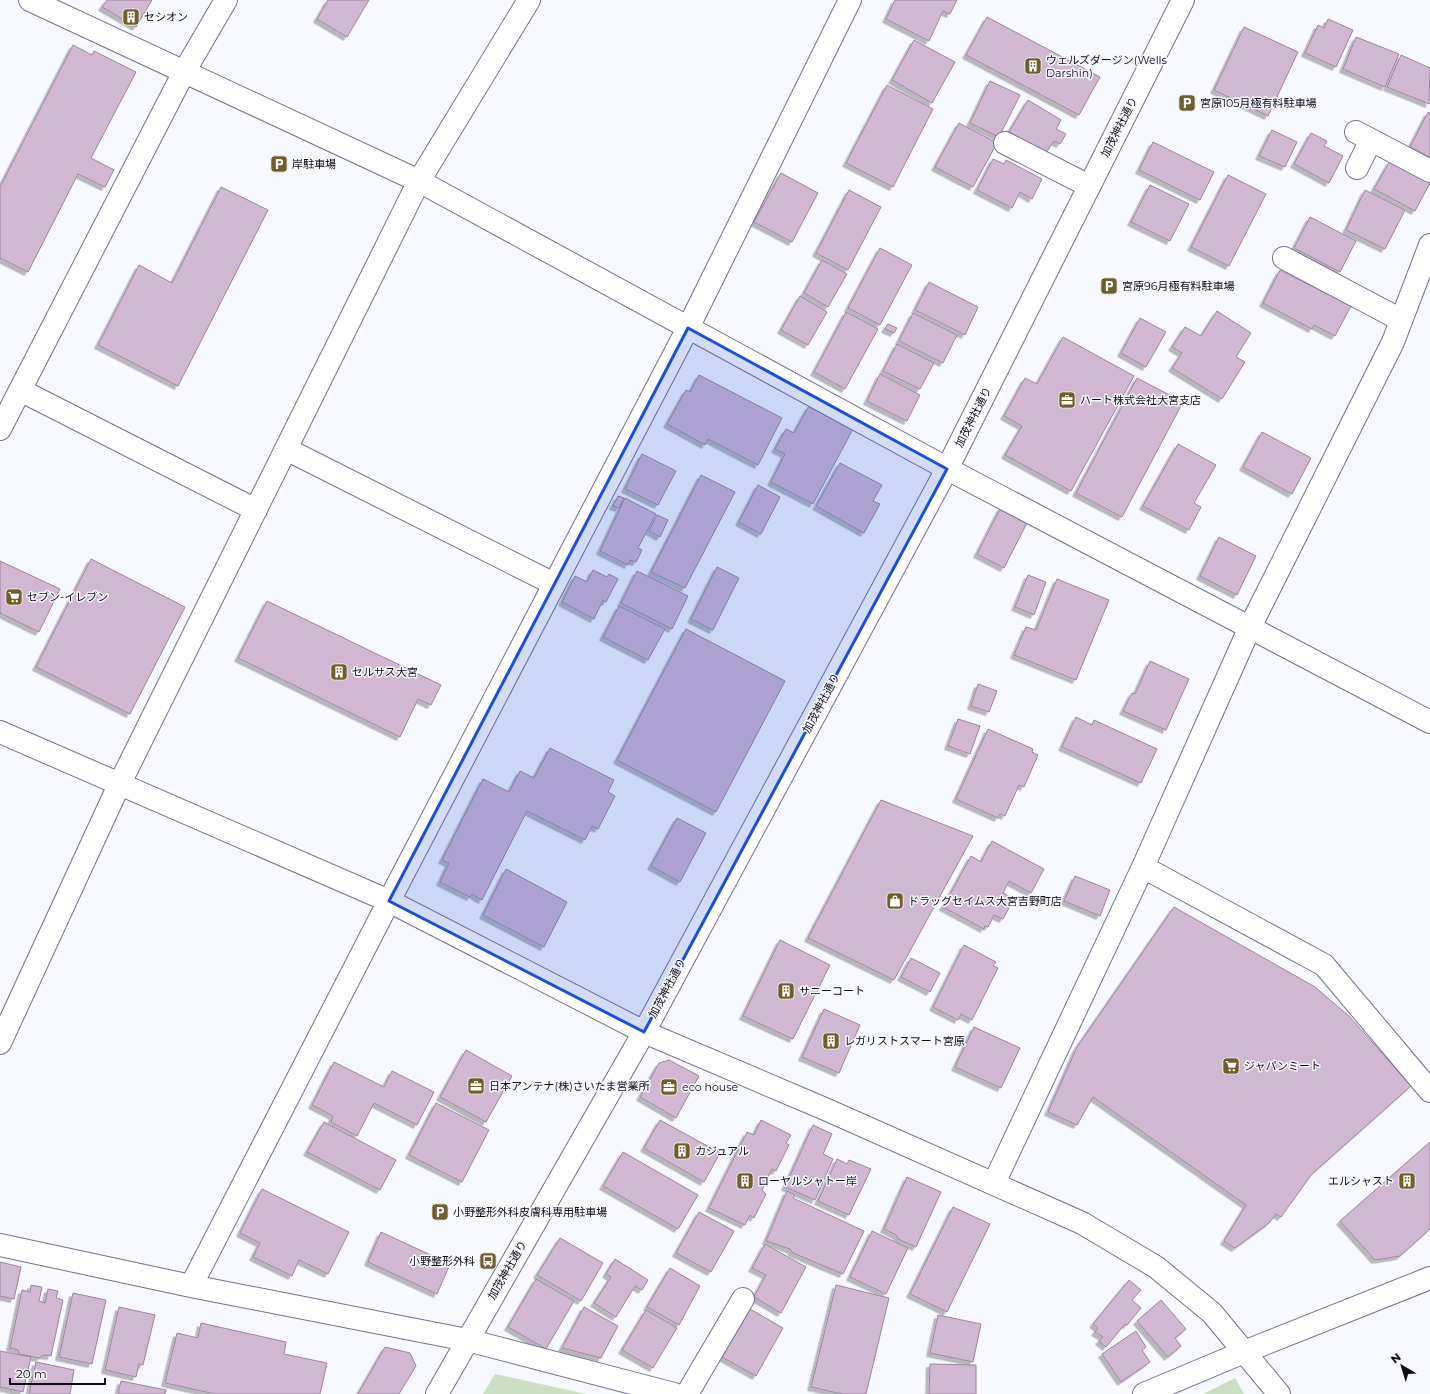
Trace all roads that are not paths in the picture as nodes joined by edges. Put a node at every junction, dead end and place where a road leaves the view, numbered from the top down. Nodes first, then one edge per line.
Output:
1 (30, 0) edge
2 (226, 0) edge
3 (529, 0) edge
4 (850, 0) edge
5 (1183, 0) edge
6 (184, 72) junction
7 (1005, 143) dead end
8 (1357, 168) dead end
9 (1430, 171) edge
10 (419, 181) junction
11 (1089, 186) junction
12 (1430, 244) edge
13 (1284, 258) dead end
14 (1401, 320) junction
15 (688, 328) junction
16 (20, 390) junction
17 (0, 429) edge
18 (286, 449) junction
19 (947, 469) junction
20 (256, 510) junction
21 (554, 584) junction
22 (1250, 627) junction
23 (1430, 722) edge
24 (0, 732) edge
25 (119, 784) junction
26 (1143, 867) junction
27 (389, 901) junction
28 (644, 1032) junction
29 (0, 1043) edge
30 (1430, 1091) edge
31 (994, 1183) junction
32 (0, 1246) edge
33 (1430, 1278) edge
34 (191, 1286) junction
35 (743, 1300) dead end
36 (467, 1340) junction
37 (1244, 1352) junction
38 (437, 1394) edge
39 (674, 1394) edge
40 (687, 1394) edge
41 (1144, 1394) edge
42 (1279, 1394) edge

1 - 6 street
2 - 6 street
3 - 10 street
4 - 15 street
5 - 11 street, 加茂神社通り
6 - 10 street
6 - 16 street
7 - 11 street
8 - 9 street
10 - 15 street
10 - 18 street
11 - 19 street, 加茂神社通り
12 - 14 street
13 - 14 street
14 - 22 street
15 - 19 street
15 - 21 street
16 - 17 street
16 - 20 street
18 - 20 street
18 - 21 street
19 - 22 street
19 - 28 street, 加茂神社通り
20 - 25 street
21 - 27 street
22 - 23 street
22 - 26 street
24 - 25 street
25 - 27 street
25 - 29 street
26 - 30 street
26 - 31 street
27 - 28 street
27 - 34 street
28 - 31 street
28 - 36 street, 加茂神社通り
31 - 37 street
32 - 34 street
33 - 37 street
34 - 36 street
35 - 40 street
36 - 38 street, 加茂神社通り
36 - 39 street
37 - 41 street
37 - 42 street

